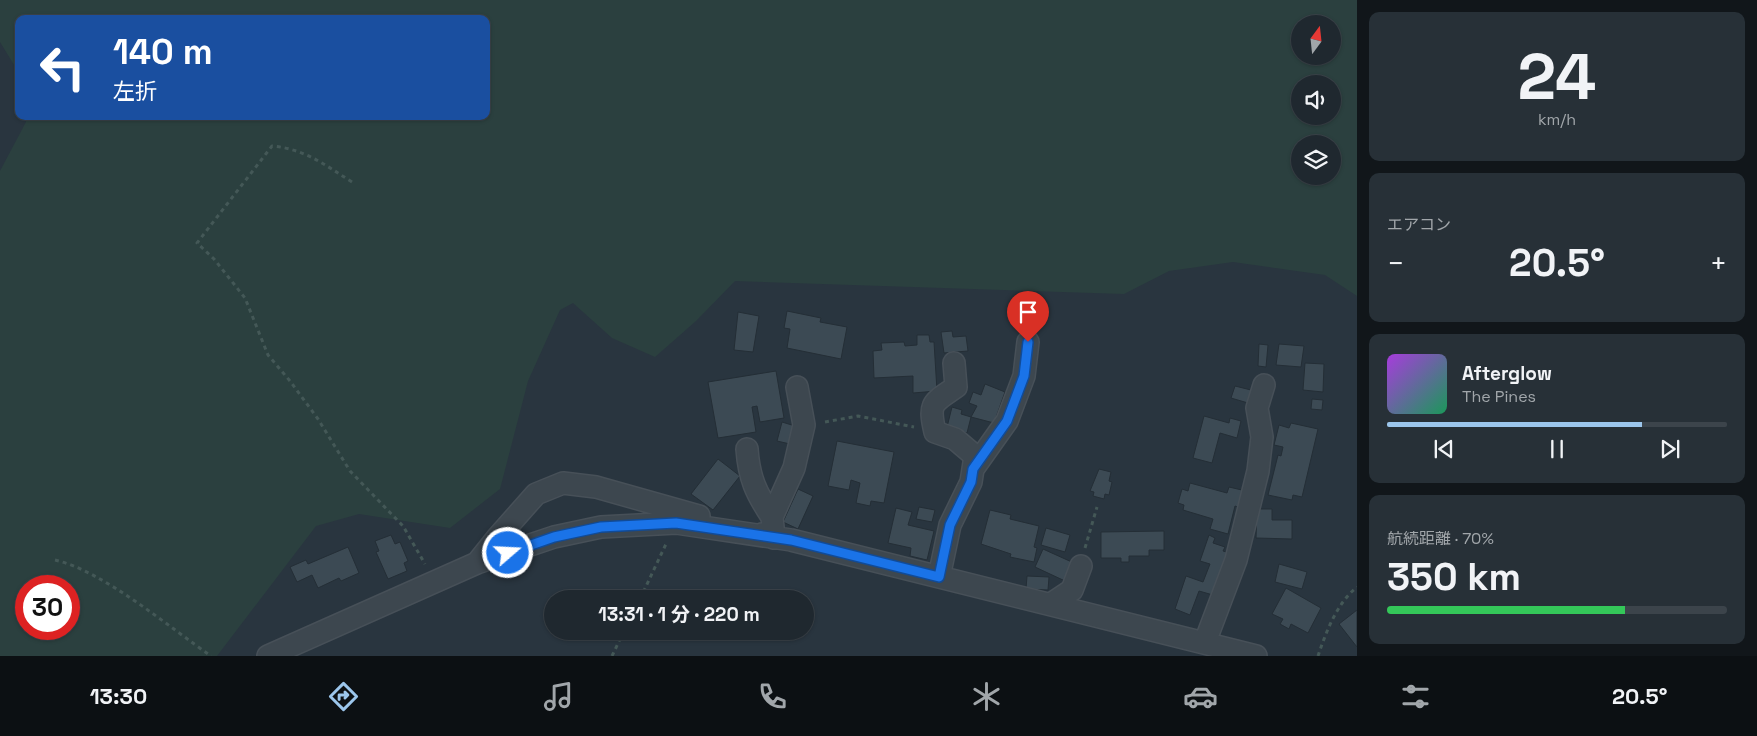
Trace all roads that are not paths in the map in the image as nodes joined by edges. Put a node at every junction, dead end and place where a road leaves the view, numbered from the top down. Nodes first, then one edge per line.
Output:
1 (1028, 342) dead end
2 (954, 362) dead end
3 (1264, 385) dead end
4 (797, 387) dead end
5 (747, 449) dead end
6 (973, 469) junction
7 (772, 517) junction
8 (774, 538) junction
9 (477, 564) junction
10 (1081, 566) road end
11 (939, 577) junction
12 (1051, 604) junction
13 (1205, 642) junction
14 (268, 656) edge
15 (1256, 656) edge

1 - 6 street
2 - 6 street
3 - 13 street
4 - 7 street
5 - 7 street
6 - 11 street
7 - 8 street
8 - 9 street
8 - 9 street
8 - 11 street
9 - 14 street
10 - 12 street
11 - 12 street
12 - 13 street
13 - 15 street

